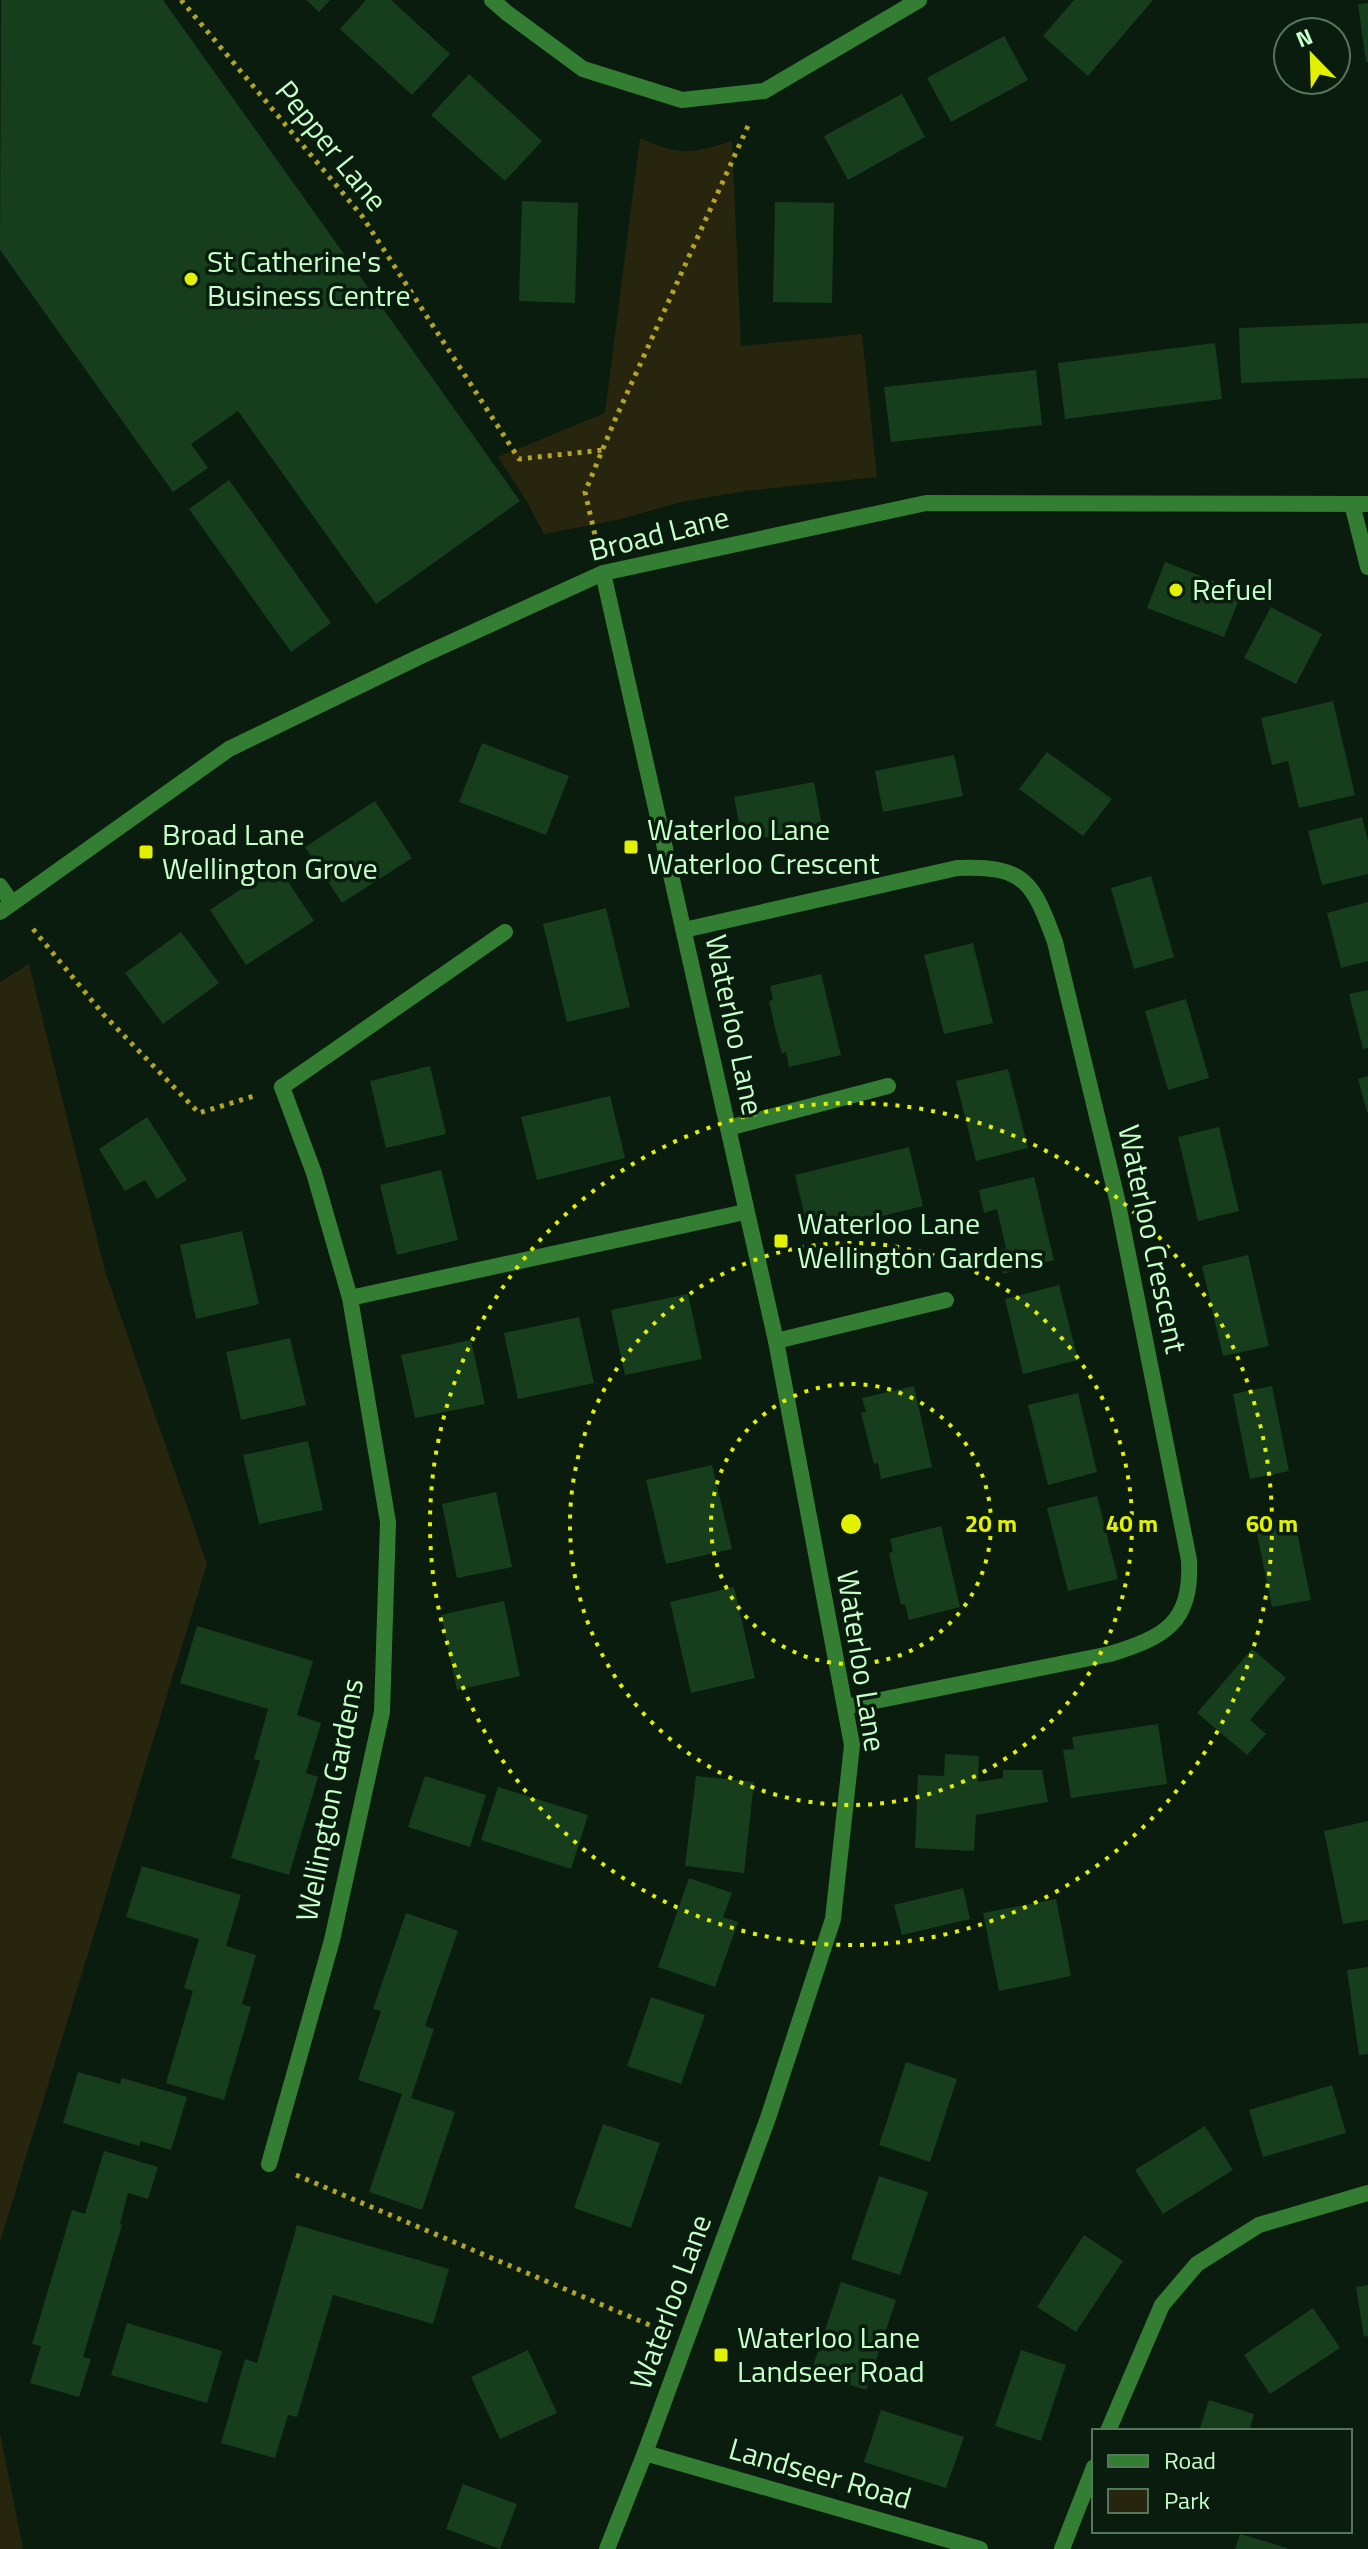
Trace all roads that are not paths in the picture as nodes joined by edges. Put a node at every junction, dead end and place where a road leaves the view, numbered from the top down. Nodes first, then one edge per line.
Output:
1 (492, 0) edge
2 (919, 0) edge
3 (1360, 504) edge
4 (1368, 567) edge
5 (603, 573) junction
6 (0, 886) edge
7 (6, 907) edge
8 (684, 930) junction
9 (505, 932) dead end
10 (888, 1086) dead end
11 (728, 1128) junction
12 (745, 1212) junction
13 (350, 1298) junction
14 (946, 1300) dead end
15 (776, 1341) junction
16 (845, 1707) junction
17 (269, 2164) road end
18 (1368, 2193) edge
19 (1109, 2429) edge
20 (645, 2453) junction
21 (1092, 2472) edge
22 (607, 2549) edge
23 (980, 2549) edge
24 (1062, 2549) edge

1 - 2 street
3 - 4 street
3 - 5 street, Broad Lane
5 - 7 street, Broad Lane
5 - 8 street, Waterloo Lane
6 - 7 street
8 - 11 street, Waterloo Lane
8 - 16 street, Waterloo Crescent
9 - 13 street, Wellington Gardens
10 - 11 street
11 - 12 street, Waterloo Lane
12 - 13 street
12 - 15 street, Waterloo Lane
13 - 17 street, Wellington Gardens
14 - 15 street
15 - 16 street, Waterloo Lane
16 - 20 street, Waterloo Lane
18 - 19 street
20 - 22 street, Waterloo Lane
20 - 23 street, Landseer Road
21 - 24 street

